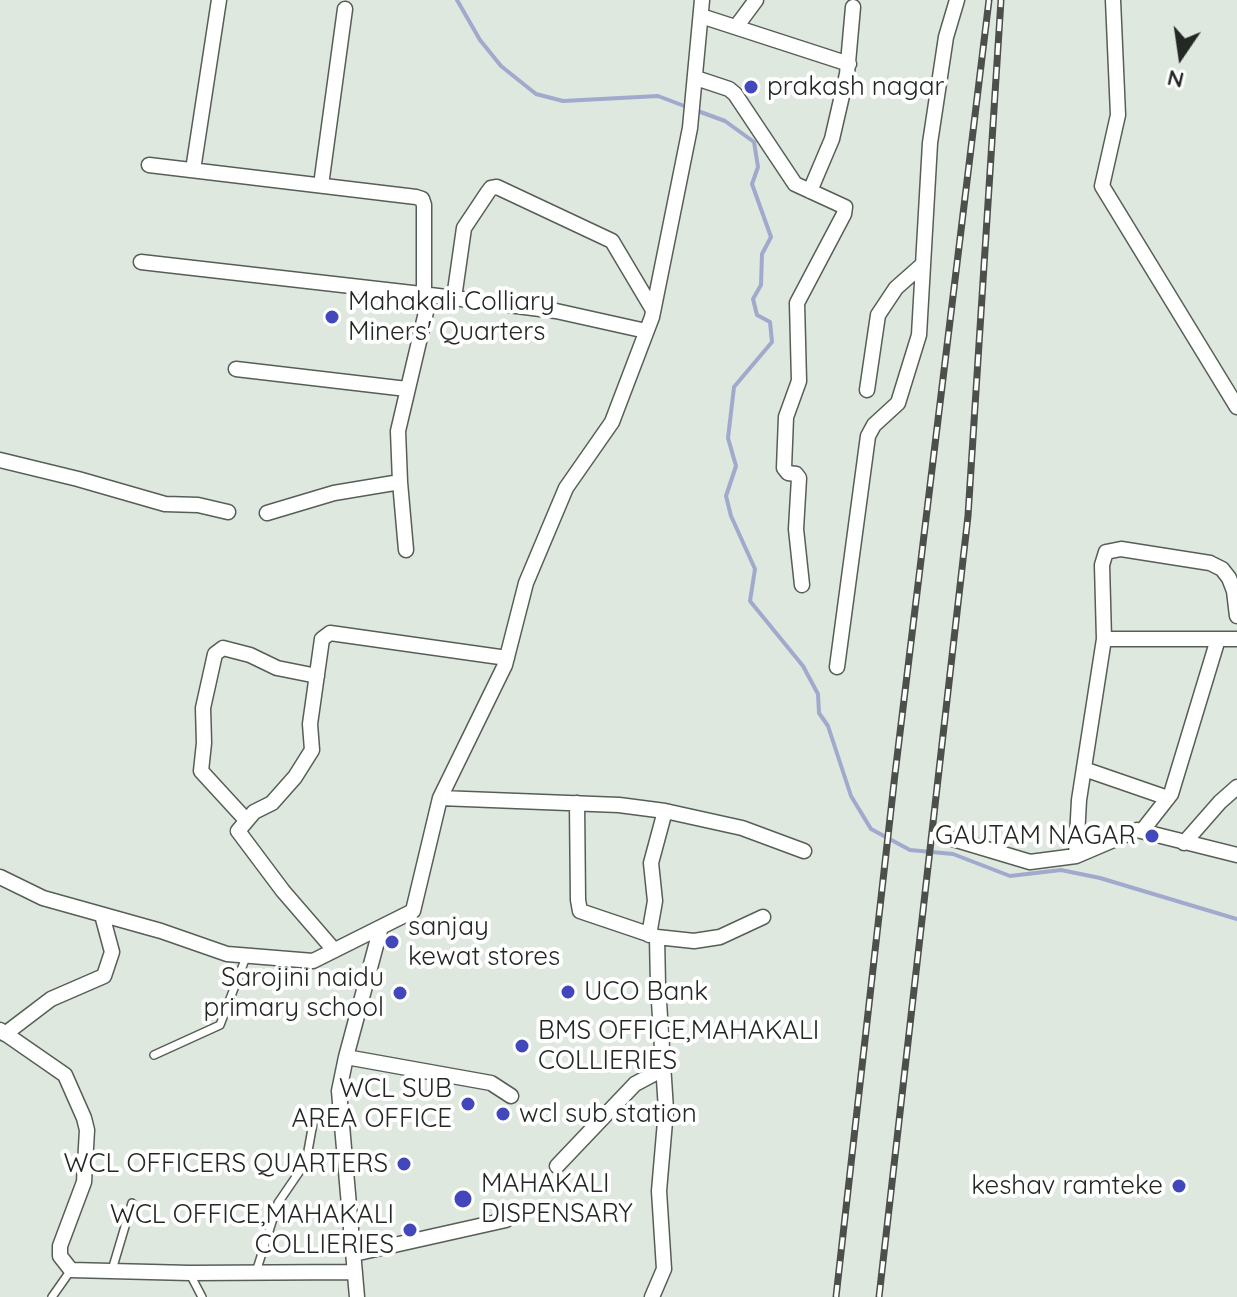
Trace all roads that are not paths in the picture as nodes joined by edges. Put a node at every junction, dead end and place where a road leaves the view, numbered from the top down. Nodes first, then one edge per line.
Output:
1 (219, 0) edge
2 (702, 0) edge
3 (756, 0) edge
4 (957, 0) edge
5 (1113, 0) edge
6 (853, 7) dead end
7 (345, 9) dead end
8 (701, 16) junction
9 (736, 27) junction
10 (849, 64) junction
11 (695, 81) junction
12 (149, 165) dead end
13 (193, 170) junction
14 (321, 185) junction
15 (810, 191) junction
16 (141, 262) dead end
17 (922, 265) junction
18 (427, 295) junction
19 (454, 298) junction
20 (653, 310) junction
21 (646, 331) junction
22 (236, 369) dead end
23 (407, 389) junction
24 (867, 390) dead end
25 (1237, 407) edge
26 (0, 460) edge
27 (400, 482) junction
28 (228, 512) dead end
29 (267, 513) dead end
30 (406, 550) dead end
31 (802, 585) dead end
32 (1237, 616) edge
33 (1104, 639) junction
34 (1218, 639) junction
35 (1237, 639) edge
36 (507, 658) junction
37 (837, 667) dead end
38 (317, 676) junction
39 (1084, 769) junction
40 (1237, 787) edge
41 (440, 798) junction
42 (1168, 798) junction
43 (577, 803) junction
44 (665, 811) junction
45 (246, 820) junction
46 (1142, 831) junction
47 (953, 839) dead end
48 (1184, 843) junction
49 (804, 851) dead end
50 (1237, 855) edge
51 (1076, 856) junction
52 (0, 877) edge
53 (102, 915) junction
54 (763, 917) dead end
55 (381, 927) junction
56 (653, 936) junction
57 (334, 950) junction
58 (246, 956) junction
59 (2, 1032) edge
60 (154, 1055) dead end
61 (346, 1057) junction
62 (663, 1069) junction
63 (511, 1096) dead end
64 (315, 1112) dead end
65 (557, 1166) dead end
66 (132, 1203) dead end
67 (506, 1220) dead end
68 (354, 1254) junction
69 (71, 1270) junction
70 (111, 1272) junction
71 (256, 1272) junction
72 (355, 1272) junction
73 (190, 1273) junction
74 (52, 1297) edge
75 (202, 1297) edge
76 (357, 1297) edge
77 (652, 1297) edge

1 - 13 street
2 - 8 street
3 - 9 street
4 - 17 street
5 - 25 street
6 - 10 street
7 - 14 street
8 - 9 street
8 - 11 street
9 - 10 street
10 - 15 street
11 - 15 street
11 - 20 street
12 - 13 street
13 - 14 street
14 - 18 street
15 - 31 street
16 - 18 street
17 - 24 street
17 - 37 street
18 - 19 street
18 - 23 street
19 - 20 street
19 - 21 street
20 - 21 street
21 - 36 street
22 - 23 street
23 - 27 street
26 - 28 street
27 - 29 street
27 - 30 street
32 - 33 street
33 - 34 street
33 - 39 street
34 - 35 street
34 - 42 street
36 - 38 street
36 - 41 street
38 - 45 street
38 - 45 street
39 - 42 street
39 - 51 street
40 - 48 street
41 - 43 street
41 - 55 street
42 - 46 street
43 - 44 street
43 - 56 street
44 - 49 street
44 - 56 street
45 - 57 street
46 - 48 street
46 - 51 street
47 - 51 street
48 - 50 street
52 - 53 street
53 - 58 street
53 - 59 street
54 - 56 street
55 - 57 street
55 - 61 street
56 - 62 street
57 - 58 street
58 - 60 lane
59 - 69 street
61 - 63 street
61 - 68 street
62 - 65 street
62 - 77 street
64 - 71 lane
66 - 70 lane
67 - 68 street
68 - 72 street
69 - 70 street
69 - 74 lane
70 - 73 street
71 - 72 street
71 - 73 street
72 - 76 street
73 - 75 lane

